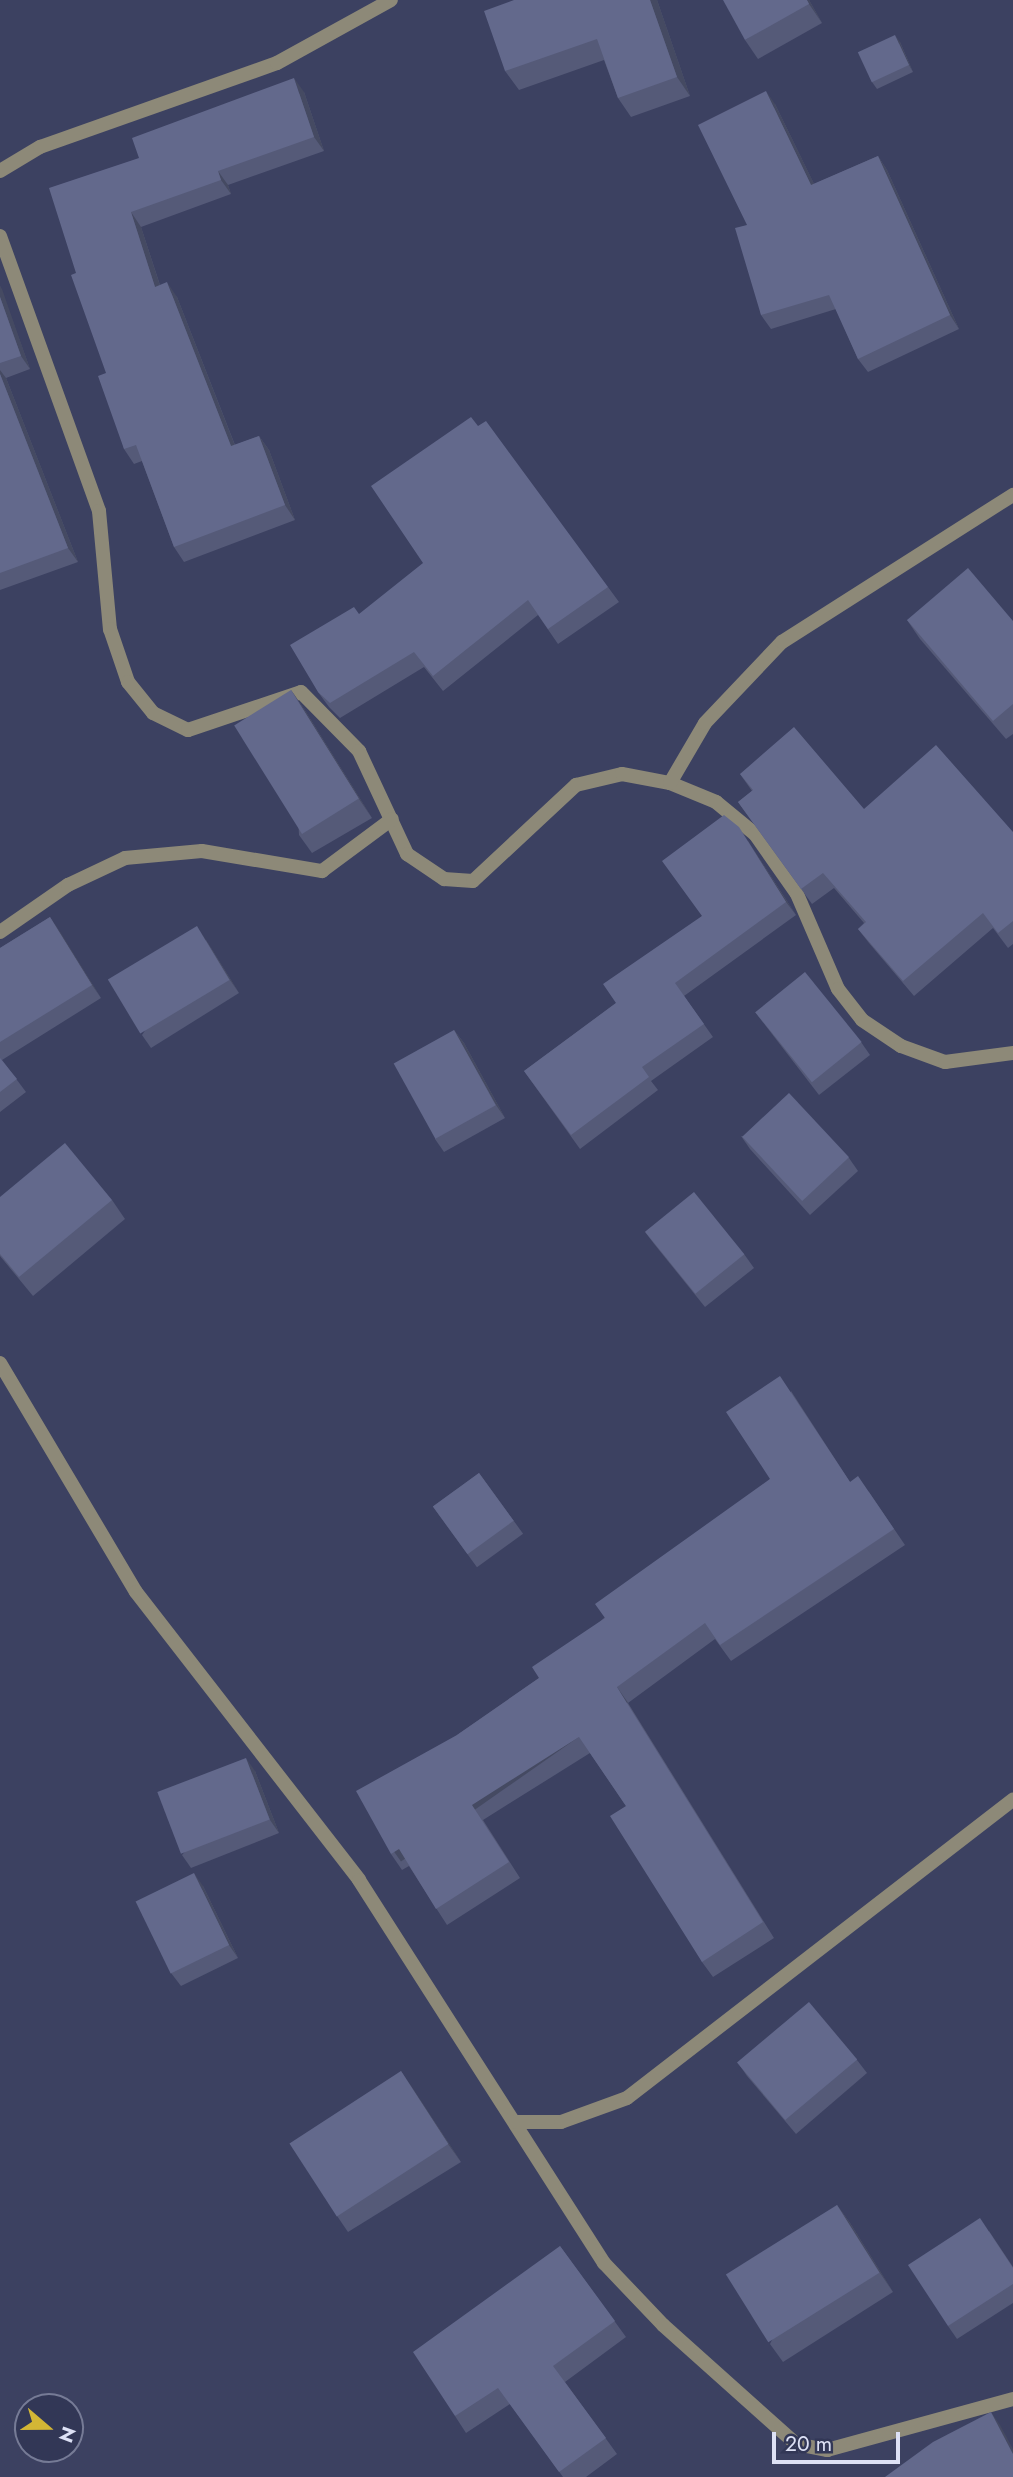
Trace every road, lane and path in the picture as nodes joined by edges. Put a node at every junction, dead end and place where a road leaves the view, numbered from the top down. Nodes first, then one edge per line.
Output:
1 (391, 0) edge
2 (0, 171) edge
3 (0, 236) edge
4 (1013, 495) edge
5 (670, 783) junction
6 (392, 819) junction
7 (0, 932) edge
8 (1013, 1053) edge
9 (0, 1363) edge
10 (1013, 1800) edge
11 (516, 2122) junction
12 (1013, 2399) edge

1 - 2 street
3 - 6 street
4 - 5 street
5 - 6 street
5 - 8 street
6 - 7 street
9 - 11 street
10 - 11 street
11 - 12 street

